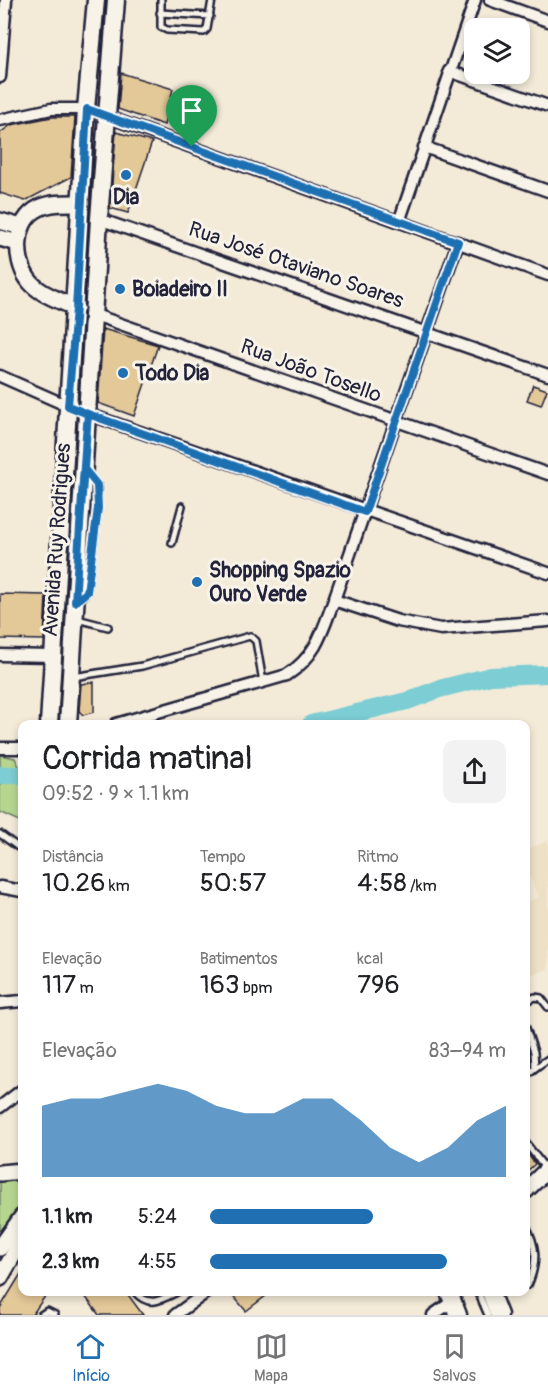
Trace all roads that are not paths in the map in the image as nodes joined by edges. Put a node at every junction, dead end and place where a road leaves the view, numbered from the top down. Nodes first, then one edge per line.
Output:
1 (6, 0) edge
2 (96, 0) edge
3 (102, 0) edge
4 (109, 0) edge
5 (116, 0) edge
6 (161, 0) edge
7 (212, 0) edge
8 (475, 0) edge
9 (490, 0) edge
10 (160, 13) junction
11 (210, 16) junction
12 (548, 21) edge
13 (449, 70) junction
14 (0, 77) edge
15 (548, 106) edge
16 (97, 112) junction
17 (0, 120) edge
18 (424, 147) junction
19 (548, 191) edge
20 (81, 204) junction
21 (99, 219) junction
22 (0, 221) edge
23 (399, 222) junction
24 (21, 227) junction
25 (0, 238) edge
26 (458, 242) junction
27 (18, 243) junction
28 (548, 275) edge
29 (76, 308) junction
30 (95, 315) junction
31 (428, 332) junction
32 (548, 375) edge
33 (0, 376) edge
34 (78, 410) junction
35 (397, 422) junction
36 (548, 474) edge
37 (182, 506) dead end
38 (365, 512) junction
39 (172, 543) dead end
40 (548, 573) edge
41 (334, 600) junction
42 (75, 610) junction
43 (548, 621) edge
44 (108, 627) dead end
45 (0, 655) edge
46 (54, 656) junction
47 (70, 678) junction
48 (262, 682) junction
49 (49, 720) edge
50 (56, 720) edge
51 (62, 720) edge
52 (68, 720) edge
53 (130, 720) edge
54 (0, 748) edge
55 (18, 748) edge
56 (0, 834) edge
57 (18, 847) edge
58 (0, 887) edge
59 (18, 890) edge
60 (530, 1000) edge
61 (18, 1001) edge
62 (0, 1003) edge
63 (548, 1007) edge
64 (530, 1040) edge
65 (548, 1059) edge
66 (535, 1068) junction
67 (530, 1072) edge
68 (18, 1093) edge
69 (0, 1107) edge
70 (530, 1148) edge
71 (547, 1169) edge
72 (18, 1171) edge
73 (0, 1173) edge
74 (530, 1186) edge
75 (18, 1222) edge
76 (530, 1237) edge
77 (18, 1241) edge
78 (1, 1243) edge
79 (18, 1247) edge
80 (0, 1278) edge
81 (530, 1281) edge
82 (140, 1296) edge
83 (169, 1296) edge
84 (201, 1296) edge
85 (480, 1296) edge
86 (492, 1296) edge
87 (452, 1299) edge
88 (41, 1315) edge
89 (55, 1315) edge
90 (175, 1315) edge
91 (433, 1315) edge
92 (488, 1315) edge
93 (499, 1315) edge

1 - 14 street
2 - 16 main road, Avenida Ruy Rodrigues
3 - 16 lane
4 - 16 lane
5 - 16 main road, Avenida Ruy Rodrigues
6 - 10 lane
7 - 11 lane
8 - 13 street
9 - 12 street
10 - 11 lane
10 - 11 lane
13 - 15 street
13 - 18 street
16 - 17 street
16 - 20 main road, Avenida Ruy Rodrigues
16 - 21 main road, Avenida Ruy Rodrigues
16 - 23 street
16 - 34 lane
16 - 34 lane
18 - 19 street
18 - 23 street
20 - 24 street
20 - 29 main road, Avenida Ruy Rodrigues
21 - 30 main road, Avenida Ruy Rodrigues
21 - 31 street, Rua José Otaviano Soares
22 - 24 street
23 - 26 street
24 - 27 street
25 - 27 street
26 - 28 street
26 - 31 street
27 - 29 street
29 - 34 main road, Avenida Ruy Rodrigues
30 - 34 main road, Avenida Ruy Rodrigues
30 - 35 street, Rua João Tosello
31 - 32 street, Rua José Otaviano Soares
31 - 35 street
33 - 34 street
34 - 38 street
34 - 42 main road, Avenida Ruy Rodrigues
34 - 46 main road, Avenida Ruy Rodrigues
34 - 50 lane
34 - 51 lane
35 - 36 street, Rua João Tosello
35 - 38 street
37 - 39 lane
38 - 40 street
38 - 41 street
41 - 43 street
41 - 48 street
42 - 44 lane
42 - 47 main road, Avenida Ruy Rodrigues
45 - 46 street
46 - 49 main road, Avenida Ruy Rodrigues
47 - 48 lane
47 - 52 main road, Avenida Ruy Rodrigues
48 - 53 street
54 - 55 street
56 - 57 lane
58 - 59 street
60 - 63 lane
61 - 62 street
64 - 66 lane
65 - 66 lane
66 - 67 lane
68 - 69 street
70 - 71 lane
71 - 74 street
72 - 73 street
75 - 78 street
76 - 81 lane
77 - 78 street
79 - 80 street
82 - 83 lane
84 - 90 street
85 - 92 lane
86 - 93 main road
87 - 91 street
88 - 89 lane

